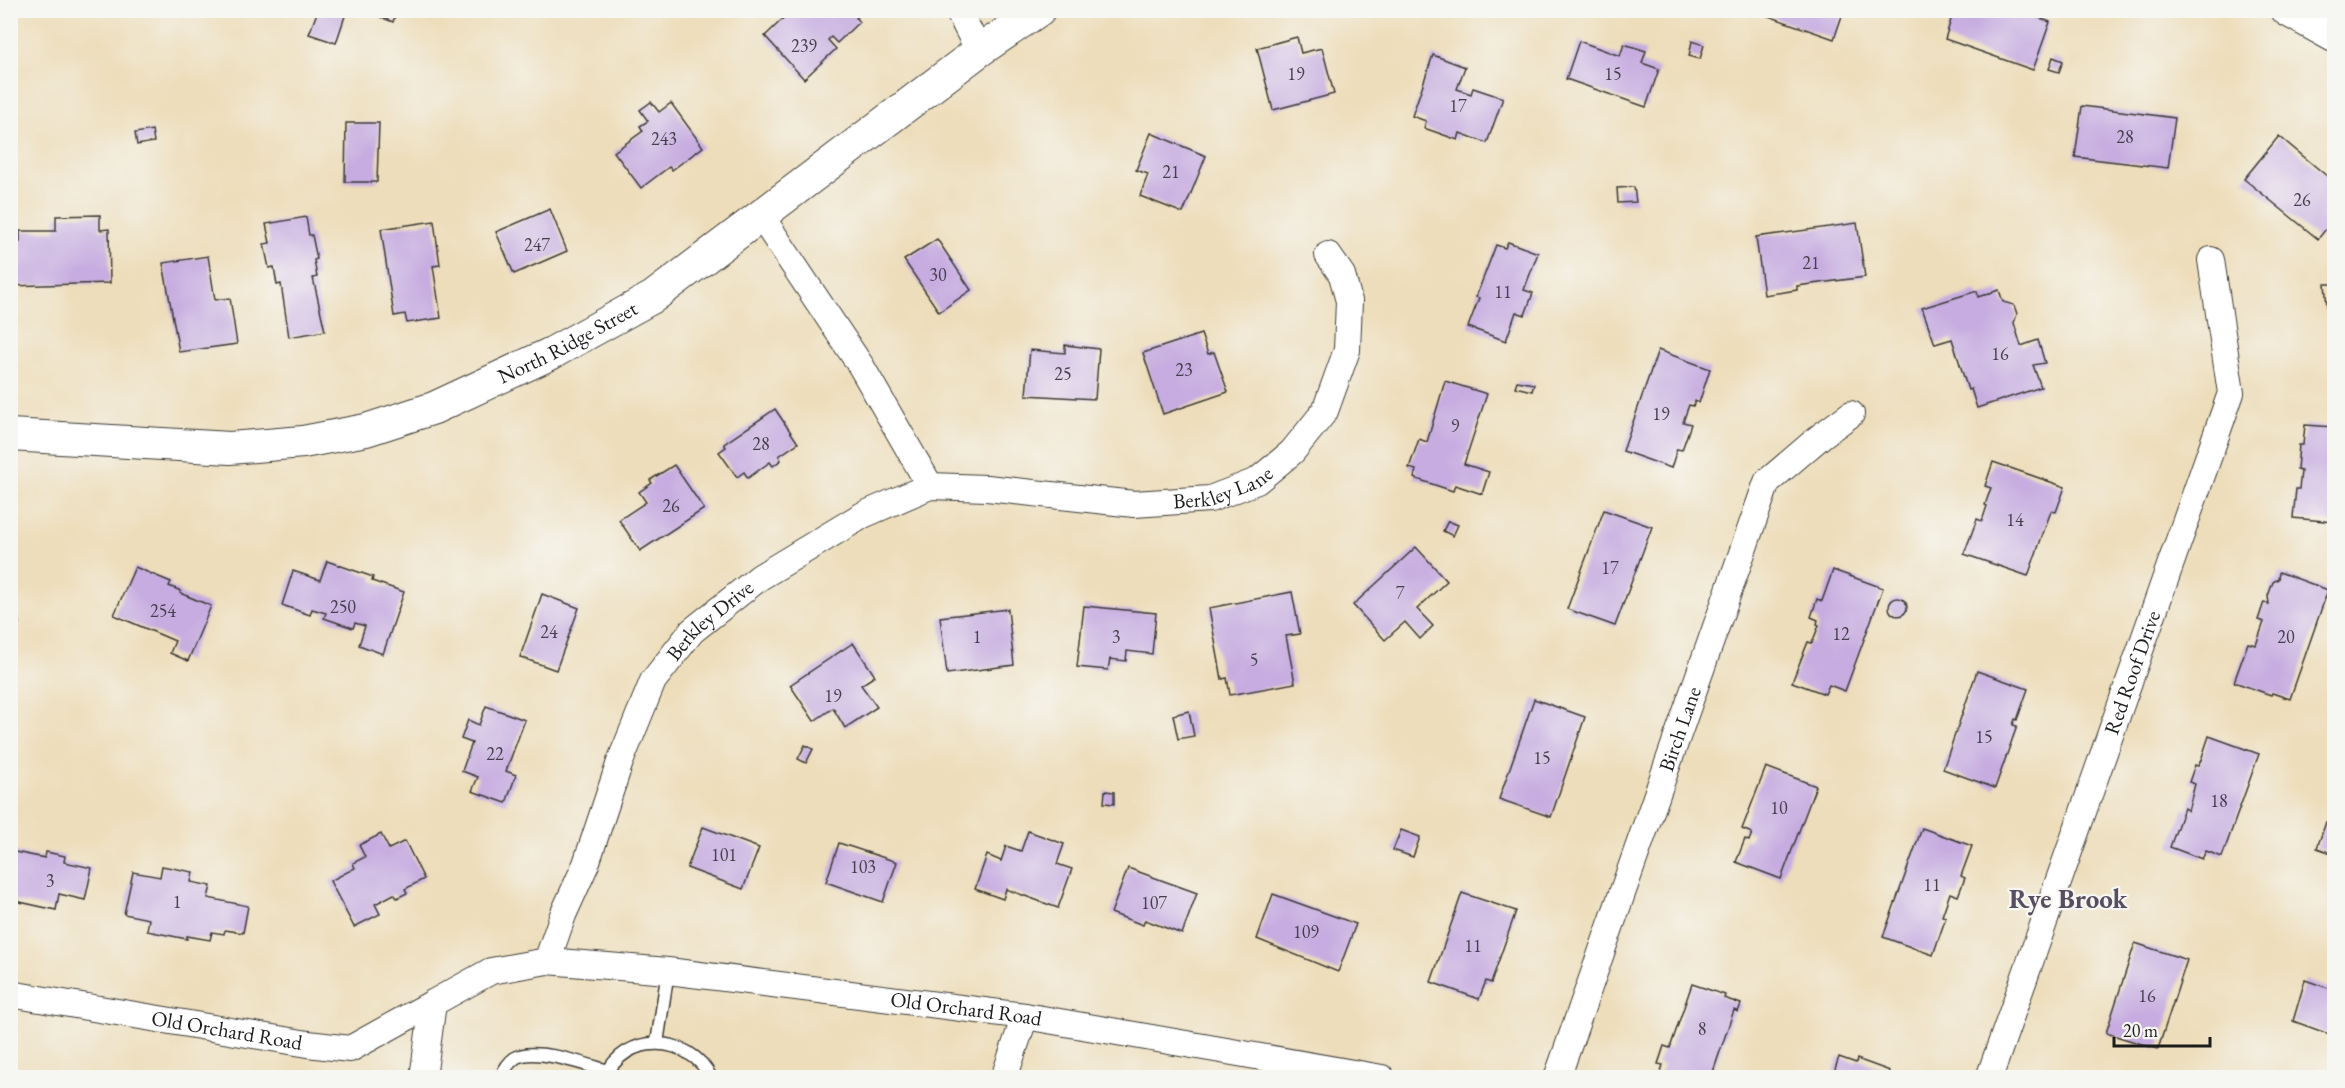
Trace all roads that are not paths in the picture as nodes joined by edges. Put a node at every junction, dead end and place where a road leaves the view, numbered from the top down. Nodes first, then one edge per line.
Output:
1 (958, 10) edge
2 (1039, 10) edge
3 (2286, 10) edge
4 (2334, 36) edge
5 (979, 51) junction
6 (761, 216) junction
7 (1328, 255) dead end
8 (2211, 260) dead end
9 (1851, 414) dead end
10 (13, 437) edge
11 (930, 486) junction
12 (547, 960) junction
13 (668, 971) junction
14 (10, 994) edge
15 (433, 1003) junction
16 (1026, 1016) junction
17 (657, 1043) junction
18 (607, 1074) edge
19 (423, 1077) edge
20 (501, 1077) edge
21 (711, 1077) edge
22 (1004, 1077) edge
23 (1382, 1077) edge
24 (1557, 1077) edge
25 (1989, 1077) edge

1 - 5 street
2 - 5 street, North Ridge Street
3 - 4 street
5 - 6 street, North Ridge Street
6 - 10 street, North Ridge Street
6 - 11 street
7 - 11 street, Berkley Lane
8 - 25 street, Red Roof Drive
9 - 24 street, Birch Lane
11 - 12 street, Berkley Drive
12 - 13 street, Old Orchard Road
12 - 15 street
13 - 16 street, Old Orchard Road
13 - 17 lane
14 - 15 street, Old Orchard Road
15 - 19 street
16 - 22 street
16 - 23 street, Old Orchard Road
17 - 18 lane
17 - 21 lane
18 - 20 lane

